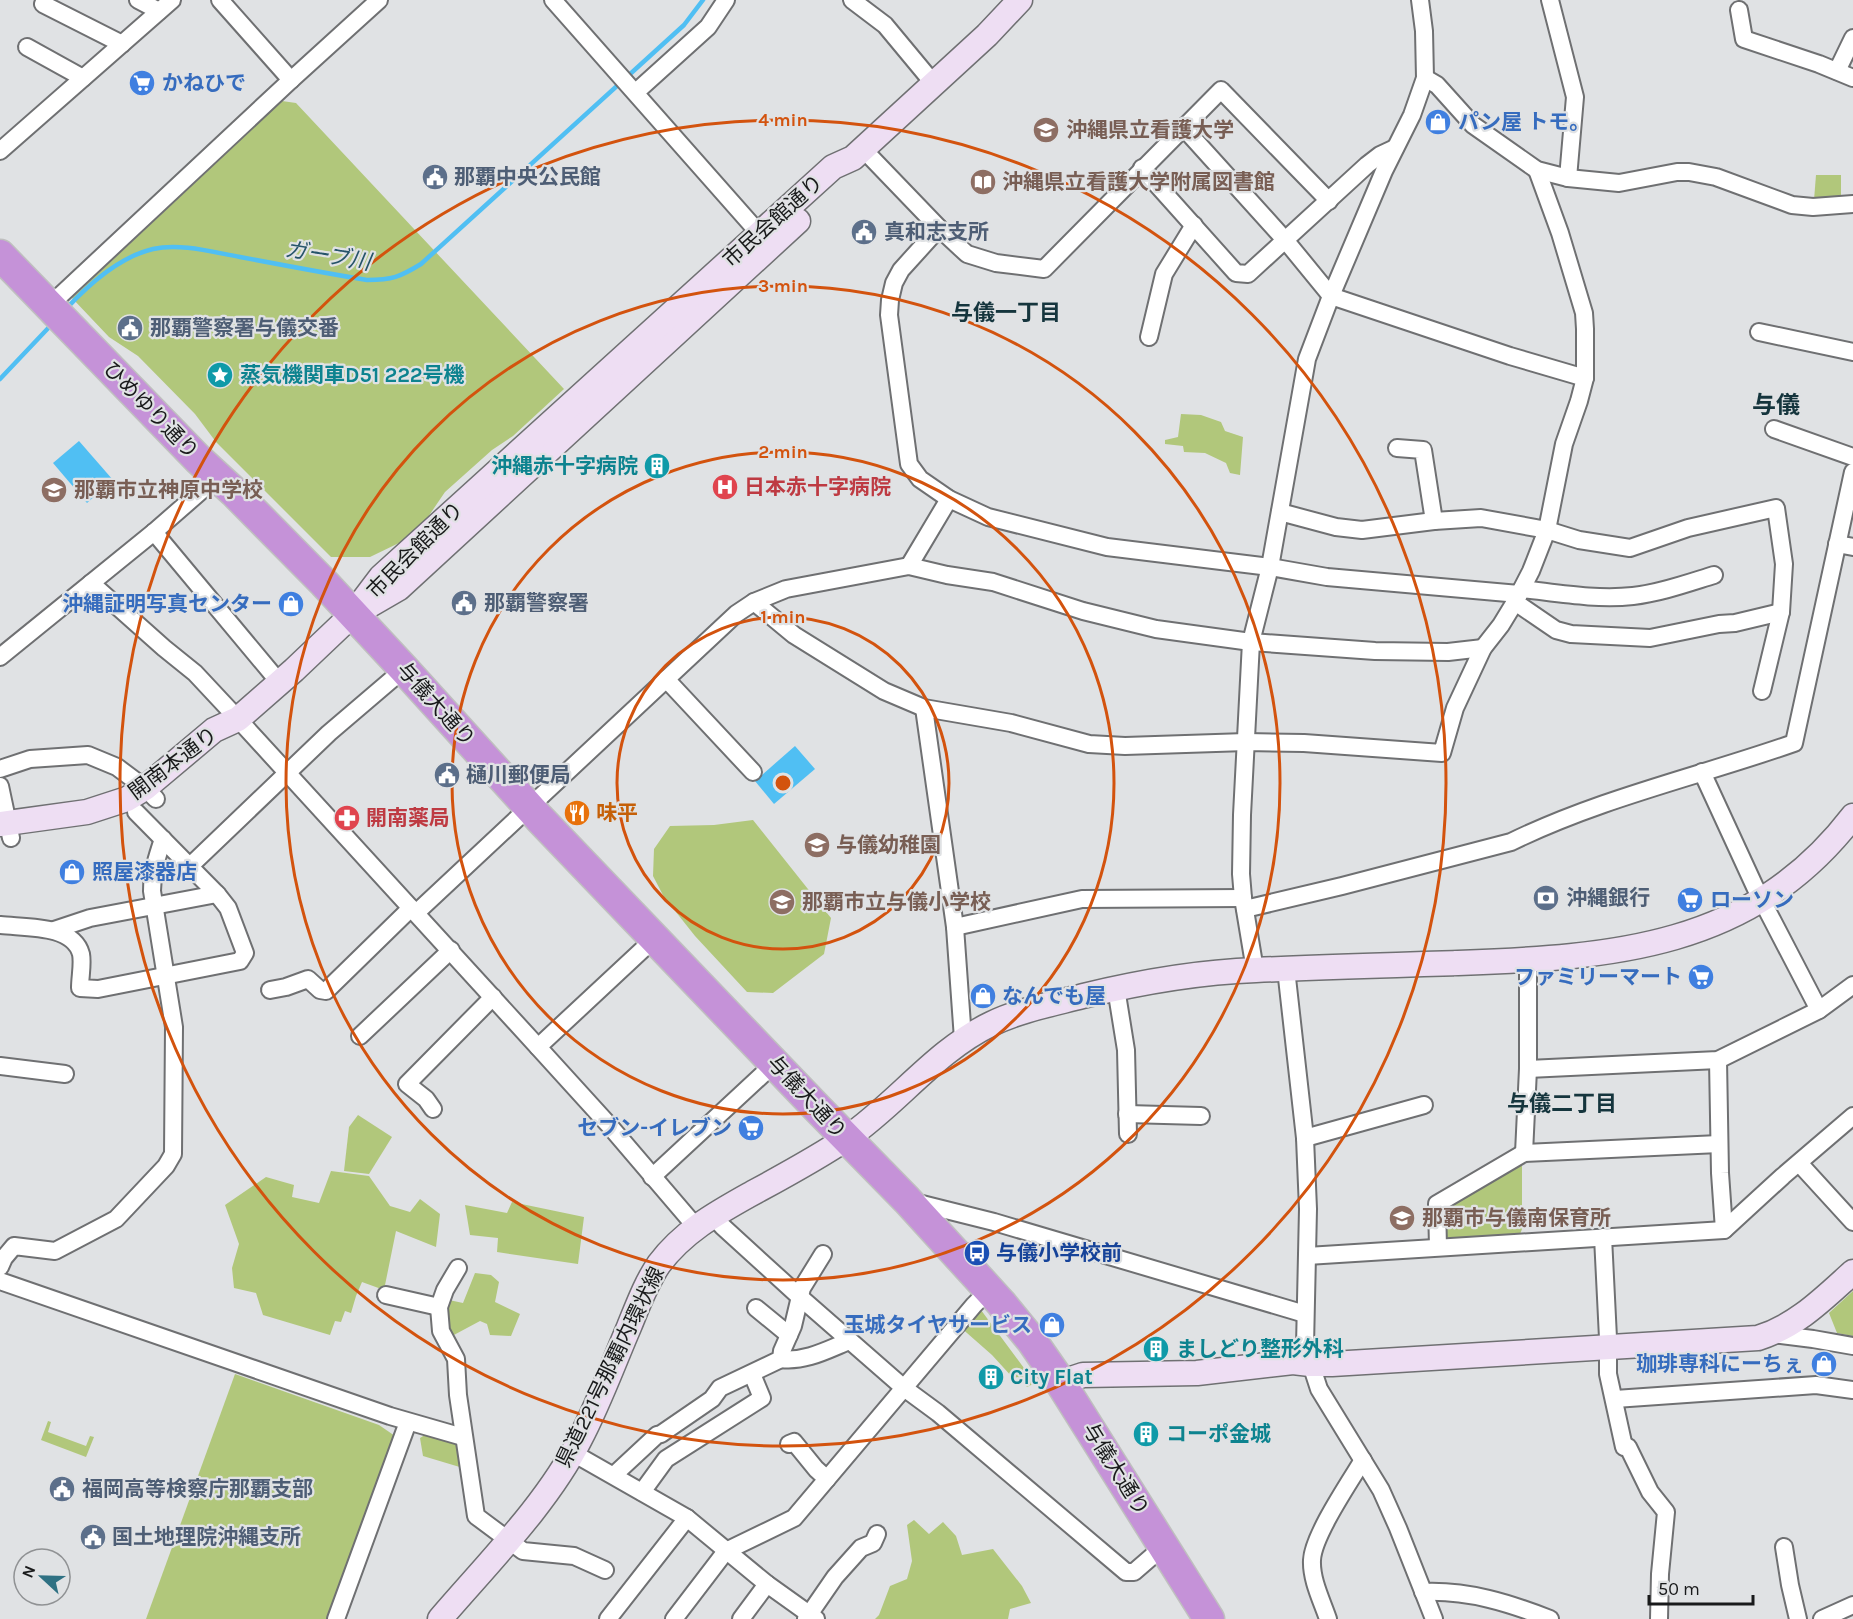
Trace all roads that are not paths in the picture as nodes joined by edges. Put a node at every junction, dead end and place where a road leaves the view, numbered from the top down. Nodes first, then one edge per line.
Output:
1 (138, 0) edge
2 (220, 0) edge
3 (380, 0) edge
4 (553, 0) edge
5 (726, 0) edge
6 (852, 0) edge
7 (1020, 0) edge
8 (1420, 0) edge
9 (1550, 0) edge
10 (43, 4) dead end
11 (165, 6) edge
12 (1739, 10) dead end
13 (1853, 38) edge
14 (122, 44) junction
15 (27, 47) dead end
16 (1837, 71) junction
17 (84, 78) junction
18 (1425, 78) junction
19 (1853, 78) edge
20 (291, 80) junction
21 (934, 84) junction
22 (633, 89) junction
23 (1183, 127) junction
24 (1395, 148) junction
25 (0, 151) edge
26 (858, 154) junction
27 (1142, 168) junction
28 (1537, 170) junction
29 (1568, 178) junction
30 (1329, 201) junction
31 (1853, 204) edge
32 (1194, 225) junction
33 (939, 228) junction
34 (765, 240) junction
35 (1286, 241) junction
36 (0, 255) edge
37 (1331, 296) junction
38 (56, 314) junction
39 (1760, 333) dead end
40 (1149, 337) dead end
41 (1853, 352) edge
42 (1585, 378) junction
43 (1774, 429) dead end
44 (1397, 448) dead end
45 (1853, 457) edge
46 (1853, 472) edge
47 (218, 477) junction
48 (949, 499) junction
49 (1280, 512) junction
50 (1434, 521) junction
51 (1547, 531) junction
52 (154, 532) junction
53 (1845, 545) edge
54 (909, 566) junction
55 (1270, 567) junction
56 (1714, 575) dead end
57 (91, 583) junction
58 (1519, 595) junction
59 (754, 602) junction
60 (1781, 612) junction
61 (353, 614) junction
62 (1251, 642) junction
63 (1483, 648) junction
64 (0, 657) edge
65 (405, 669) junction
66 (666, 679) junction
67 (279, 682) junction
68 (1762, 691) dead end
69 (924, 708) junction
70 (238, 719) junction
71 (1246, 742) junction
72 (0, 770) edge
73 (289, 772) junction
74 (753, 772) dead end
75 (1702, 772) junction
76 (0, 786) edge
77 (145, 800) junction
78 (530, 808) junction
79 (1853, 816) edge
80 (5, 831) edge
81 (163, 839) junction
82 (189, 867) junction
83 (217, 894) junction
84 (1762, 900) junction
85 (1244, 904) junction
86 (153, 906) junction
87 (414, 910) junction
88 (0, 925) edge
89 (955, 927) junction
90 (54, 930) junction
91 (655, 938) junction
92 (451, 950) junction
93 (1528, 960) junction
94 (1286, 969) junction
95 (1255, 970) junction
96 (166, 975) junction
97 (1853, 985) edge
98 (1116, 988) junction
99 (270, 990) dead end
100 (493, 997) junction
101 (1819, 1010) junction
102 (360, 1036) dead end
103 (963, 1039) junction
104 (538, 1047) junction
105 (1718, 1060) junction
106 (775, 1063) junction
107 (0, 1066) edge
108 (1527, 1069) junction
109 (65, 1074) dead end
110 (1424, 1105) dead end
111 (433, 1109) dead end
112 (1127, 1114) junction
113 (1201, 1116) dead end
114 (1853, 1116) edge
115 (1128, 1134) dead end
116 (1305, 1138) junction
117 (847, 1139) junction
118 (1719, 1144) junction
119 (1524, 1153) junction
120 (1799, 1163) junction
121 (652, 1177) junction
122 (907, 1200) junction
123 (704, 1221) junction
124 (1853, 1222) edge
125 (1725, 1230) junction
126 (1603, 1237) junction
127 (1438, 1247) junction
128 (823, 1254) dead end
129 (1307, 1256) junction
130 (0, 1267) edge
131 (458, 1268) dead end
132 (1853, 1272) edge
133 (0, 1281) edge
134 (990, 1289) junction
135 (386, 1295) dead end
136 (801, 1298) junction
137 (439, 1307) junction
138 (756, 1308) dead end
139 (1807, 1313) junction
140 (1305, 1314) junction
141 (1772, 1334) junction
142 (789, 1335) junction
143 (1812, 1339) junction
144 (849, 1341) junction
145 (1853, 1346) edge
146 (1608, 1348) junction
147 (781, 1359) junction
148 (1310, 1364) junction
149 (752, 1374) junction
150 (1064, 1387) junction
151 (904, 1388) junction
152 (1853, 1390) edge
153 (1615, 1399) junction
154 (408, 1422) junction
155 (464, 1437) junction
156 (789, 1444) dead end
157 (573, 1453) junction
158 (1363, 1460) junction
159 (614, 1475) junction
160 (827, 1479) junction
161 (642, 1492) junction
162 (687, 1518) junction
163 (878, 1534) dead end
164 (508, 1540) junction
165 (1164, 1546) junction
166 (1784, 1547) dead end
167 (726, 1551) junction
168 (605, 1570) dead end
169 (767, 1584) junction
170 (1423, 1592) junction
171 (1853, 1605) edge
172 (811, 1617) edge
173 (336, 1619) edge
174 (440, 1619) edge
175 (608, 1619) edge
176 (674, 1619) edge
177 (741, 1619) edge
178 (1209, 1619) edge
179 (1328, 1619) edge
180 (1434, 1619) edge
181 (1550, 1619) edge
182 (1659, 1619) edge
183 (1798, 1619) edge
184 (1822, 1619) edge

1 - 11 street
2 - 20 street
3 - 20 street
4 - 22 street
5 - 22 street
6 - 21 street
7 - 21 main road, 市民会館通り
8 - 18 street
9 - 29 street
10 - 14 street
11 - 14 street
12 - 16 street
13 - 16 street
14 - 17 street
15 - 17 street
16 - 19 street
17 - 25 street
18 - 24 street
18 - 28 street
20 - 38 street
21 - 26 main road, 市民会館通り
22 - 34 street
23 - 27 street
23 - 30 street
23 - 35 street
24 - 30 street
24 - 37 street
26 - 33 street
26 - 34 main road, 市民会館通り
27 - 32 street
27 - 33 street
28 - 29 street
28 - 42 street
29 - 31 street
30 - 35 street
32 - 35 street
32 - 40 street
33 - 48 street
34 - 61 main road, 市民会館通り
35 - 37 street
36 - 38 highway, ひめゆり通り
37 - 42 street
37 - 49 street
38 - 47 highway, ひめゆり通り
39 - 41 street
42 - 51 street
43 - 45 street
44 - 50 street
46 - 53 street
47 - 52 street
47 - 61 highway, ひめゆり通り
48 - 54 street
48 - 55 street
49 - 50 street
49 - 55 street
50 - 51 street
51 - 58 street
51 - 60 street
52 - 57 street
52 - 67 street
53 - 75 street
54 - 59 street
54 - 62 street
55 - 58 street
55 - 62 street
56 - 58 street
57 - 64 street
57 - 70 street
58 - 60 street
58 - 63 street
59 - 66 street
59 - 69 street
60 - 68 street
61 - 65 highway, 与儀大通り
61 - 67 main road, 開南本通り
62 - 63 street
62 - 71 street
63 - 71 street
65 - 73 street
65 - 78 highway, 与儀大通り
66 - 74 street
66 - 78 street
67 - 70 main road, 開南本通り
69 - 71 street
69 - 89 street
70 - 73 street
70 - 77 main road, 開南本通り
71 - 85 street
72 - 77 street
73 - 82 street
73 - 87 street
75 - 84 street
75 - 85 street
76 - 80 street
77 - 80 main road, 開南本通り
77 - 81 street
78 - 87 street
78 - 91 highway, 与儀大通り
79 - 84 main road, 県道221号那覇内環状線
81 - 82 street
81 - 86 street
82 - 83 street
83 - 86 street
83 - 96 street
84 - 93 main road, 県道221号那覇内環状線
84 - 101 street
85 - 89 street
85 - 95 street
86 - 90 street
86 - 96 street
87 - 92 street
87 - 99 street
88 - 90 street
89 - 103 street
90 - 96 street
91 - 104 street
91 - 106 highway, 与儀大通り
92 - 100 street
92 - 102 street
93 - 94 main road, 県道221号那覇内環状線
93 - 108 street
94 - 95 main road, 県道221号那覇内環状線
94 - 116 street
95 - 98 main road, 県道221号那覇内環状線
96 - 130 street
97 - 101 street
98 - 103 main road, 県道221号那覇内環状線
98 - 112 street
100 - 104 street
100 - 111 street
101 - 105 street
103 - 117 main road, 県道221号那覇内環状線
104 - 121 street
105 - 108 street
105 - 118 street
106 - 117 highway, 与儀大通り
106 - 121 street
107 - 109 street
108 - 119 street
110 - 116 street
112 - 113 street
112 - 115 street
114 - 120 street
116 - 129 street
117 - 122 highway, 与儀大通り
117 - 123 main road, 県道221号那覇内環状線
118 - 119 street
118 - 125 street
119 - 127 street
120 - 124 street
120 - 125 street
121 - 123 street
122 - 134 highway, 与儀大通り
122 - 140 street
123 - 136 street
123 - 157 main road, 県道221号那覇内環状線
125 - 126 street
126 - 127 street
126 - 146 street
127 - 129 street
128 - 136 street
129 - 140 street
131 - 137 street
132 - 139 main road
133 - 154 street
134 - 150 highway, 与儀大通り
134 - 151 street
135 - 137 street
136 - 142 street
136 - 144 street
137 - 155 street
138 - 142 street
139 - 141 main road
139 - 143 street
140 - 148 street
141 - 143 street
141 - 146 main road
142 - 147 street
143 - 145 street
144 - 147 street
144 - 151 street
146 - 148 main road
146 - 153 street
147 - 149 street
148 - 150 main road
148 - 158 street
149 - 159 street
149 - 161 street
150 - 165 highway, 与儀大通り
151 - 160 street
151 - 165 street
152 - 153 street
153 - 182 street
154 - 155 street
154 - 173 street
155 - 164 street
156 - 160 street
157 - 159 street
157 - 164 main road, 県道221号那覇内環状線
158 - 170 street
158 - 179 street
159 - 161 street
160 - 167 street
161 - 162 street
162 - 167 street
162 - 175 street
163 - 172 street
164 - 168 street
164 - 174 main road, 県道221号那覇内環状線
165 - 178 highway, 与儀大通り
166 - 183 street
167 - 169 street
167 - 176 street
169 - 172 street
169 - 177 street
170 - 180 street
170 - 181 street
171 - 184 street

